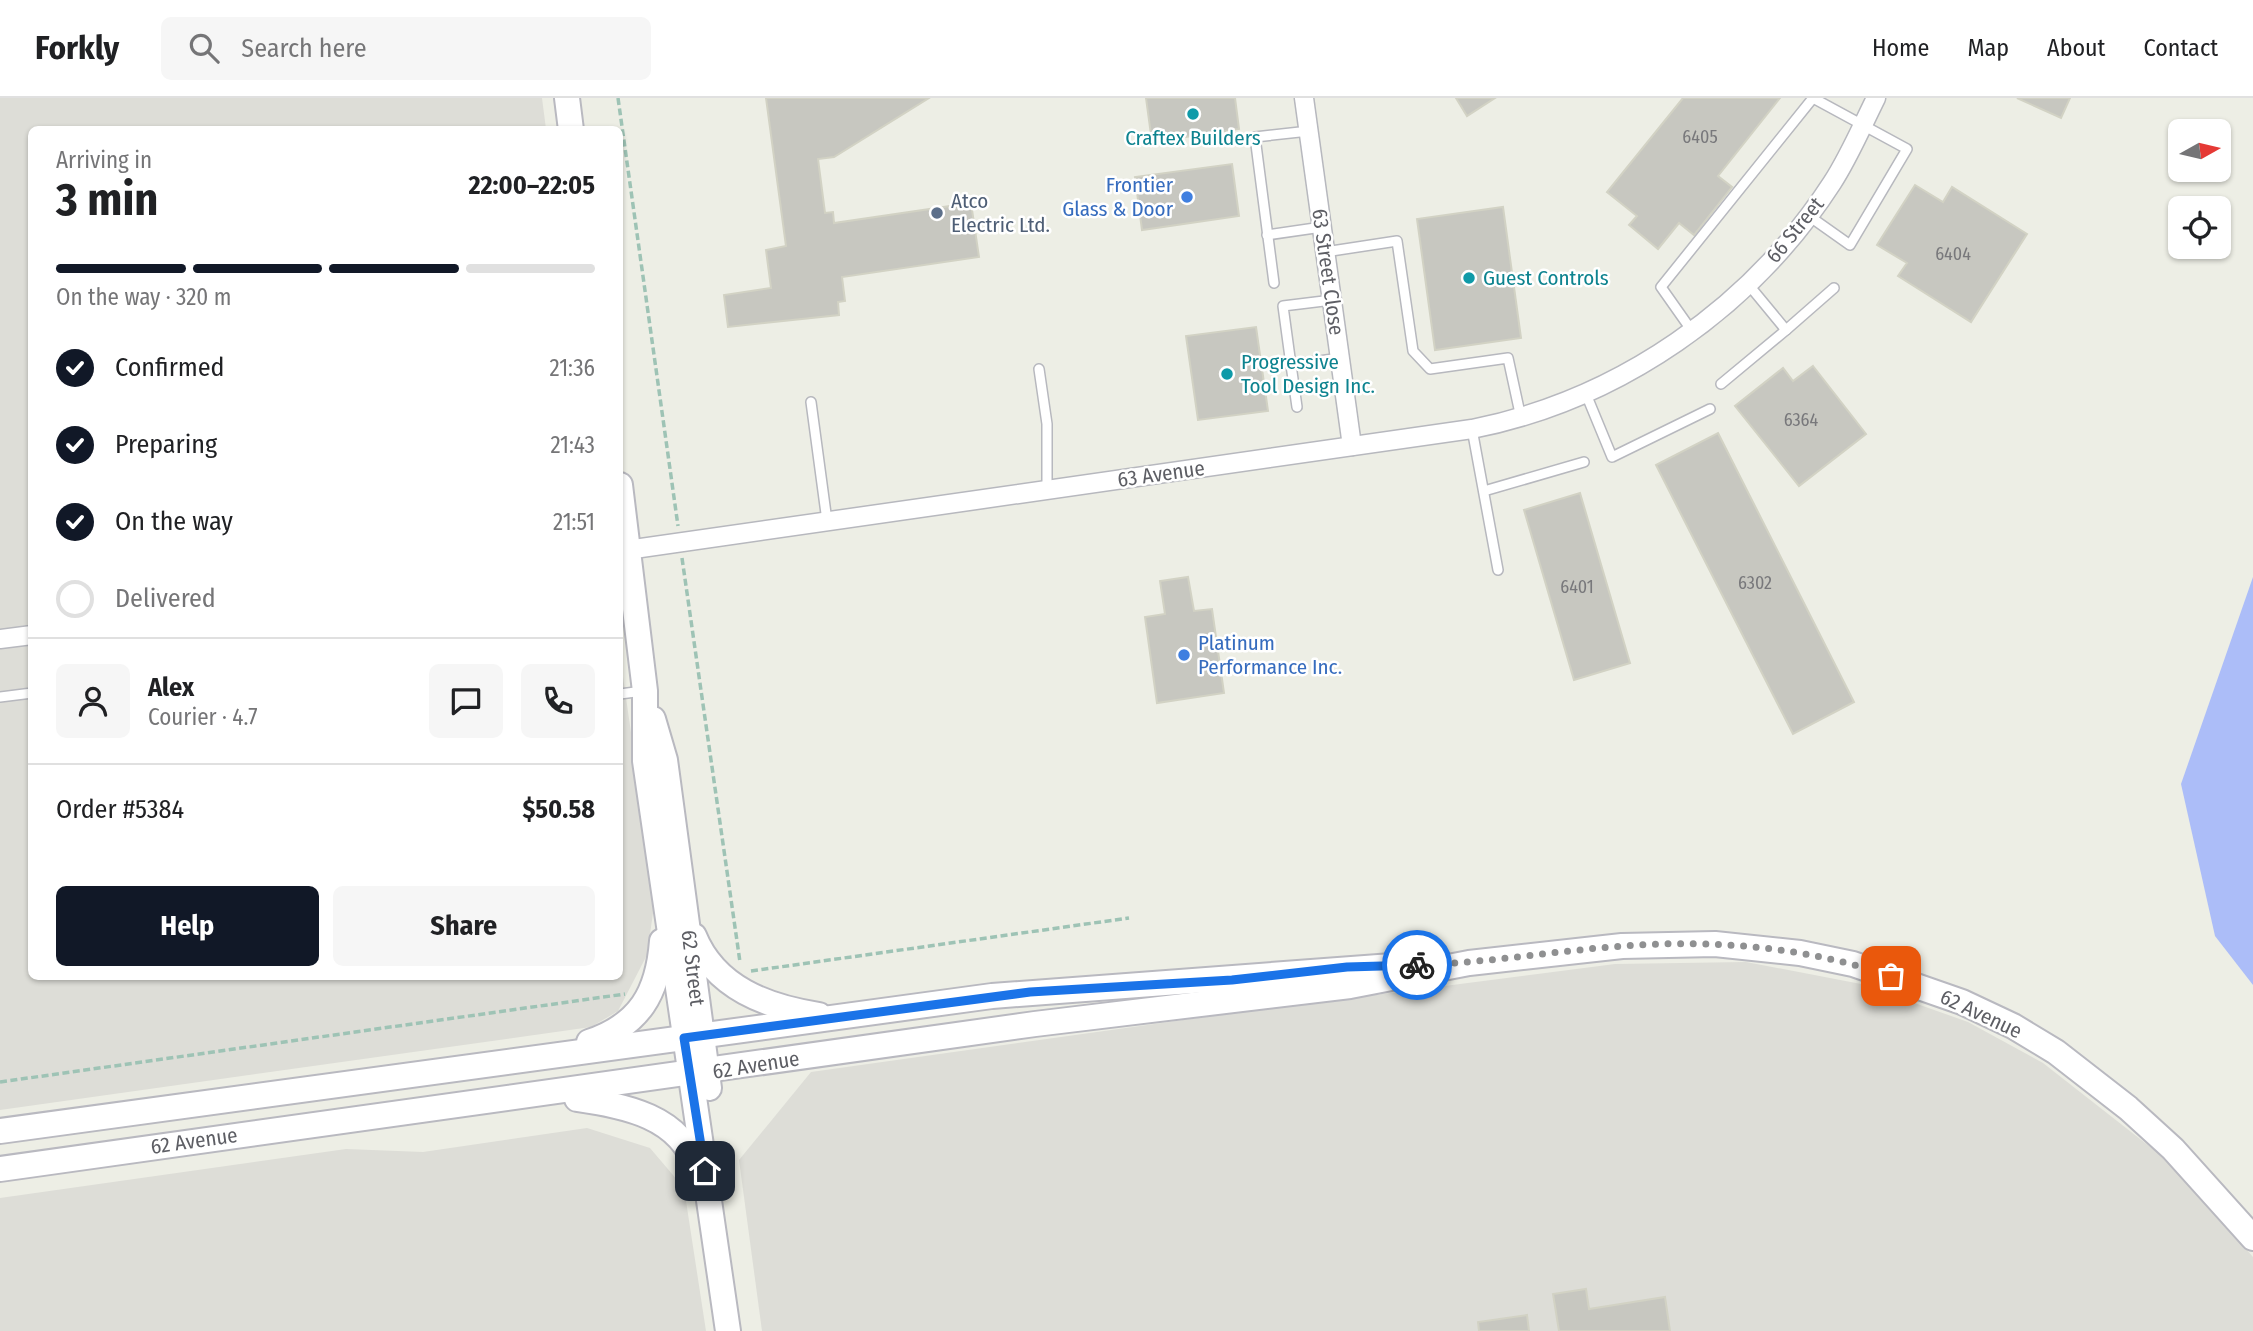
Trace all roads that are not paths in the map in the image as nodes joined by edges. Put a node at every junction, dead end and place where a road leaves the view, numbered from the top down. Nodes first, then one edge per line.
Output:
1 (567, 98) edge
2 (1304, 98) edge
3 (1813, 98) edge
4 (1876, 98) edge
5 (1863, 125) junction
6 (570, 126) edge
7 (1308, 131) junction
8 (1809, 216) junction
9 (1322, 227) junction
10 (1267, 235) junction
11 (1325, 252) junction
12 (1274, 283) dead end
13 (1748, 284) junction
14 (1834, 288) dead end
15 (1332, 300) junction
16 (1786, 330) junction
17 (1688, 334) junction
18 (1340, 358) junction
19 (1291, 365) junction
20 (1040, 369) dead end
21 (1721, 384) dead end
22 (1586, 394) junction
23 (811, 402) dead end
24 (1297, 407) dead end
25 (1710, 409) dead end
26 (1521, 418) junction
27 (1472, 429) junction
28 (1352, 446) junction
29 (1584, 462) dead end
30 (1048, 490) junction
31 (1483, 491) junction
32 (827, 521) junction
33 (624, 550) edge
34 (1498, 570) dead end
35 (28, 636) edge
36 (0, 639) edge
37 (645, 691) junction
38 (28, 694) edge
39 (623, 695) edge
40 (0, 697) edge
41 (664, 895) junction
42 (686, 915) junction
43 (1469, 963) junction
44 (841, 1018) junction
45 (693, 1037) junction
46 (549, 1055) junction
47 (699, 1074) junction
48 (548, 1095) junction
49 (0, 1131) edge
50 (0, 1169) edge
51 (712, 1220) junction
52 (2253, 1238) edge
53 (728, 1331) edge
54 (743, 1331) edge

1 - 6 main road
2 - 7 street, 63 Street Close
3 - 5 lane
3 - 17 lane
4 - 5 street, 66 Street
5 - 8 street, 66 Street
5 - 8 lane
7 - 9 street, 63 Street Close
7 - 10 lane
8 - 13 street, 66 Street
9 - 10 lane
9 - 11 street, 63 Street Close
10 - 12 lane
11 - 15 street, 63 Street Close
11 - 26 lane
13 - 16 lane
13 - 17 street, 66 Street
14 - 16 lane
15 - 18 street, 63 Street Close
15 - 19 lane
16 - 21 lane
17 - 22 street, 63 Avenue
18 - 19 lane
18 - 28 street, 63 Street Close
19 - 24 lane
20 - 30 lane
22 - 25 lane
22 - 26 street, 63 Avenue
23 - 32 lane
26 - 27 street, 63 Avenue
27 - 28 street, 63 Avenue
27 - 31 lane
28 - 30 street, 63 Avenue
29 - 31 lane
30 - 32 street, 63 Avenue
31 - 34 lane
32 - 33 street, 63 Avenue
33 - 37 main road, 62 Street
35 - 36 street
37 - 39 lane
37 - 41 main road, 62 Street
37 - 42 main road, 62 Street
38 - 40 lane
41 - 45 main road, 62 Street
41 - 46 main road
42 - 44 main road
42 - 45 main road, 62 Street
43 - 44 main road, 62 Avenue
43 - 47 main road, 62 Avenue
43 - 52 main road, 62 Avenue
44 - 45 main road, 62 Avenue
45 - 46 main road, 62 Avenue
45 - 47 main road, 62 Street
46 - 49 main road, 62 Avenue
47 - 48 main road, 62 Avenue
47 - 51 main road, 62 Street
47 - 54 main road, 62 Street
48 - 50 main road, 62 Avenue
48 - 51 main road
51 - 53 main road, 62 Street

